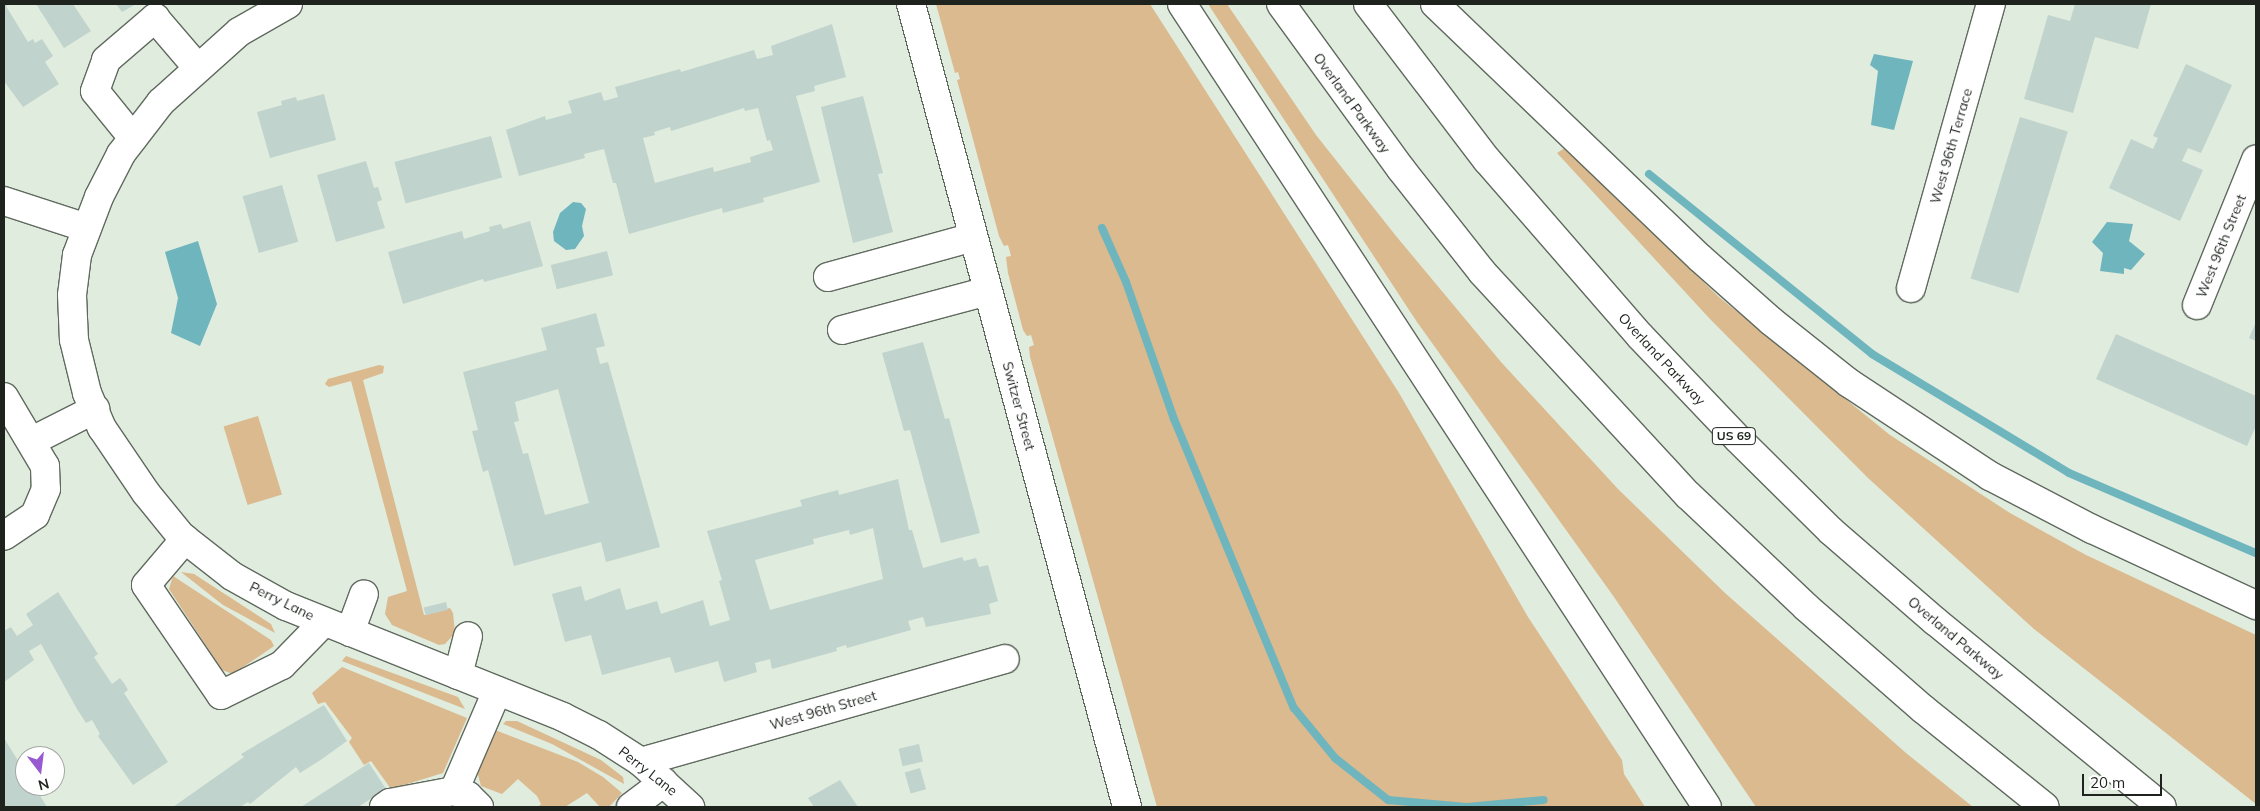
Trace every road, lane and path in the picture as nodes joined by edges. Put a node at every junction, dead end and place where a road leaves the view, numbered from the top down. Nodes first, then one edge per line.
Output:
1 (288, 4) edge
2 (911, 4) edge
3 (1182, 4) edge
4 (1281, 4) edge
5 (1368, 4) edge
6 (1435, 4) edge
7 (1991, 4) edge
8 (197, 67) junction
9 (133, 138) junction
10 (2256, 160) edge
11 (4, 201) edge
12 (87, 228) junction
13 (973, 237) junction
14 (828, 277) dead end
15 (1911, 288) dead end
16 (988, 291) junction
17 (2196, 305) dead end
18 (842, 330) dead end
19 (4, 397) edge
20 (95, 410) junction
21 (32, 441) junction
22 (4, 536) edge
23 (185, 539) junction
24 (364, 594) dead end
25 (2256, 605) edge
26 (324, 622) junction
27 (350, 632) junction
28 (468, 636) dead end
29 (1005, 659) dead end
30 (458, 675) junction
31 (497, 691) junction
32 (641, 762) junction
33 (664, 782) junction
34 (454, 791) junction
35 (384, 807) edge
36 (479, 807) edge
37 (631, 807) edge
38 (690, 807) edge
39 (1127, 807) edge
40 (1707, 807) edge
41 (2045, 807) edge
42 (2162, 807) edge

1 - 8 main road
2 - 13 main road, Switzer Street
3 - 40 main road
4 - 41 main road, Overland Parkway
5 - 42 main road, Overland Parkway / US 69
6 - 25 main road
7 - 15 main road, West 96th Terrace
8 - 9 main road
8 - 9 main road
9 - 12 main road
10 - 17 main road, West 96th Street
11 - 12 main road
12 - 20 main road, Perry Lane
13 - 14 main road
13 - 16 main road, Switzer Street
16 - 18 main road
16 - 39 main road, Switzer Street
19 - 21 main road
20 - 21 main road
20 - 23 main road, Perry Lane
21 - 22 main road
23 - 26 main road, Perry Lane
23 - 26 main road
24 - 27 main road
26 - 27 main road, Perry Lane
27 - 30 main road, Perry Lane
28 - 30 main road
29 - 32 main road, West 96th Street
30 - 31 main road, Perry Lane
31 - 32 main road, Perry Lane
31 - 34 main road
32 - 33 main road, Perry Lane
33 - 37 main road
33 - 38 main road, Perry Lane
34 - 35 main road
34 - 36 main road

